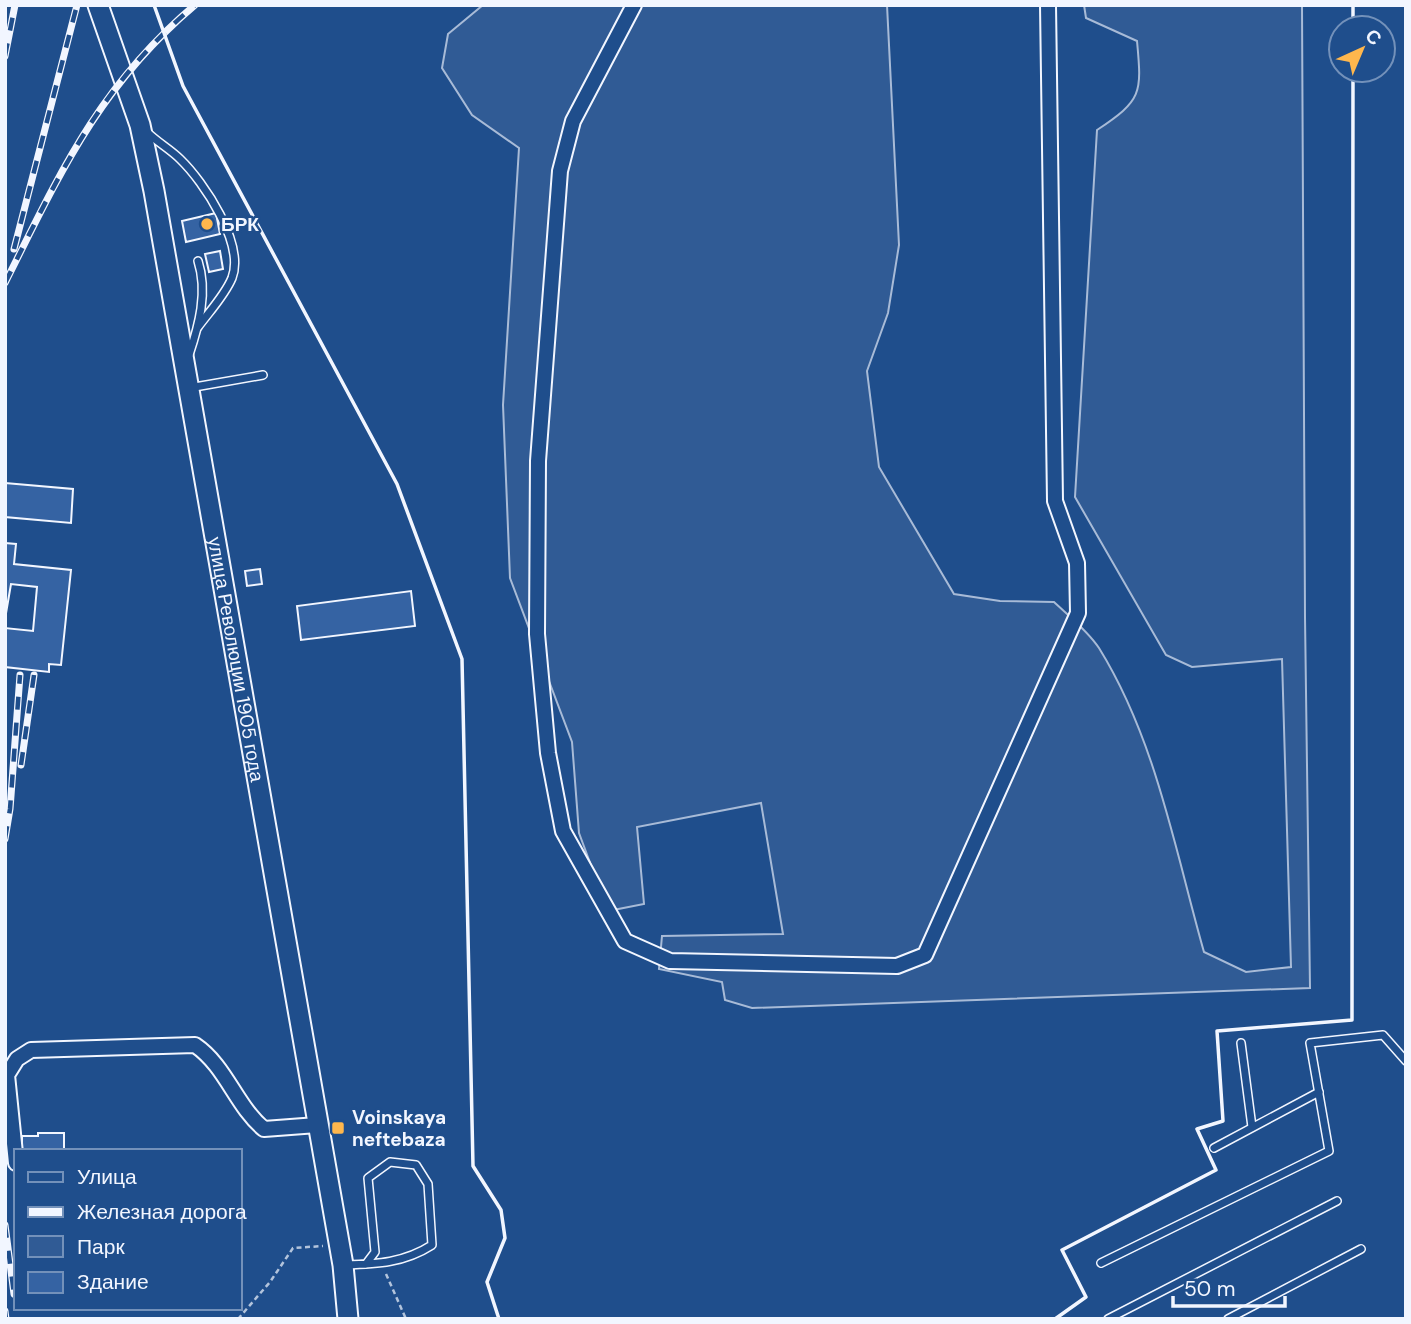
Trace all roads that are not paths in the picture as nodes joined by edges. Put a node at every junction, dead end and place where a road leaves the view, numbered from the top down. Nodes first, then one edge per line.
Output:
1 (97, 5) edge
2 (634, 5) edge
3 (1048, 5) edge
4 (140, 125) junction
5 (198, 261) dead end
6 (198, 327) junction
7 (185, 369) junction
8 (263, 374) dead end
9 (188, 388) junction
10 (1241, 1043) dead end
11 (1406, 1061) edge
12 (1319, 1092) junction
13 (317, 1125) junction
14 (1252, 1127) junction
15 (1214, 1148) dead end
16 (15, 1149) edge
17 (1337, 1201) dead end
18 (1361, 1249) dead end
19 (1101, 1263) dead end
20 (366, 1264) junction
21 (343, 1265) junction
22 (348, 1319) edge
23 (1108, 1319) edge
24 (1228, 1319) edge

1 - 4 main road, улица Революции 1905 года
2 - 3 street
4 - 6 lane
4 - 7 main road, улица Революции 1905 года
5 - 6 lane
6 - 7 lane
7 - 9 main road, улица Революции 1905 года
8 - 9 lane
9 - 13 main road, улица Революции 1905 года
10 - 14 lane
11 - 12 lane
12 - 14 lane
12 - 19 lane
13 - 16 street
13 - 21 main road, улица Революции 1905 года
14 - 15 lane
17 - 23 lane
18 - 24 lane
20 - 20 lane
20 - 21 lane
21 - 22 main road, улица Революции 1905 года

